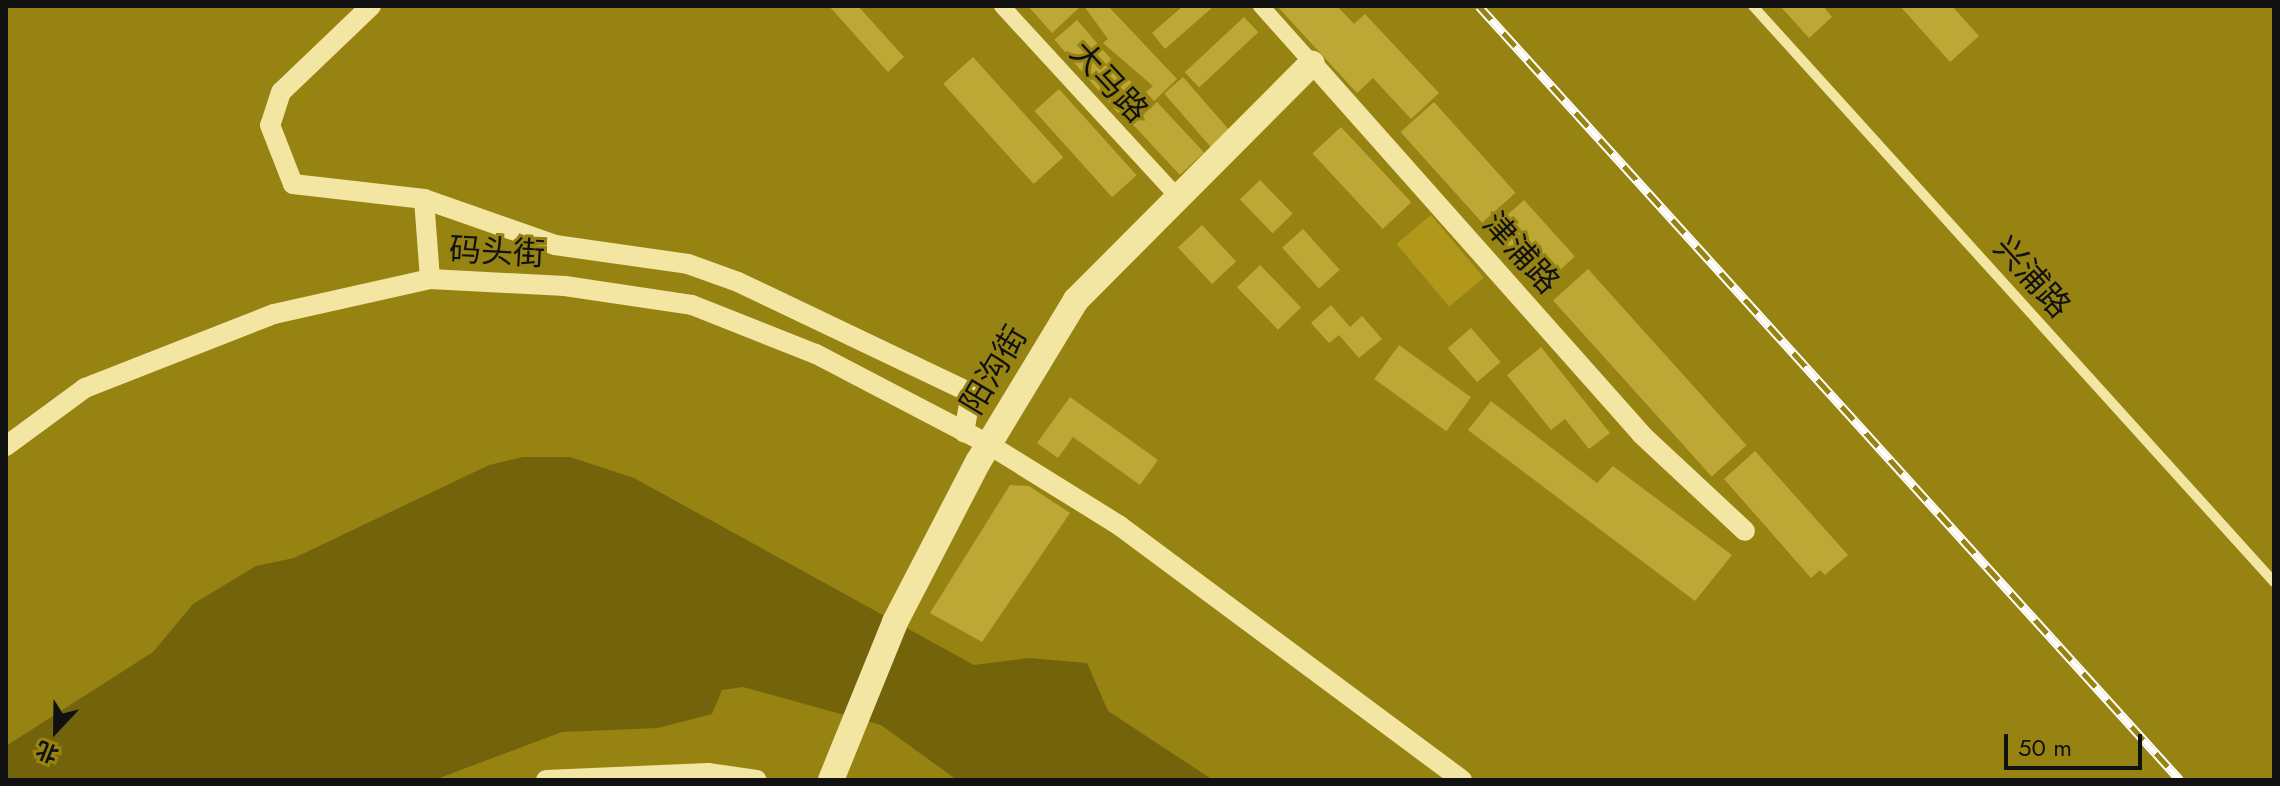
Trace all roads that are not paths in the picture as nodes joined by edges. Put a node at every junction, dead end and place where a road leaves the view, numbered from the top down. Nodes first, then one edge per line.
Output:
1 (371, 6) edge
2 (1002, 6) edge
3 (1261, 6) edge
4 (1753, 6) edge
5 (1312, 63) junction
6 (1176, 195) junction
7 (424, 199) junction
8 (430, 279) junction
9 (964, 432) junction
10 (988, 444) junction
11 (6, 446) edge
12 (1745, 531) dead end
13 (2274, 582) edge
14 (546, 780) edge
15 (757, 780) edge
16 (831, 780) edge
17 (1462, 780) edge

1 - 7 street
2 - 6 street, 大马路
3 - 5 street, 津浦路
4 - 13 lane, 兴浦路
5 - 6 street, 阳沟街
5 - 12 street, 津浦路
6 - 10 street, 阳沟街
7 - 8 street
7 - 9 street
8 - 9 street, 码头街
8 - 11 street, 码头街
9 - 10 street, 码头街
10 - 16 street, 阳沟街
10 - 17 street, 码头街
14 - 15 street

